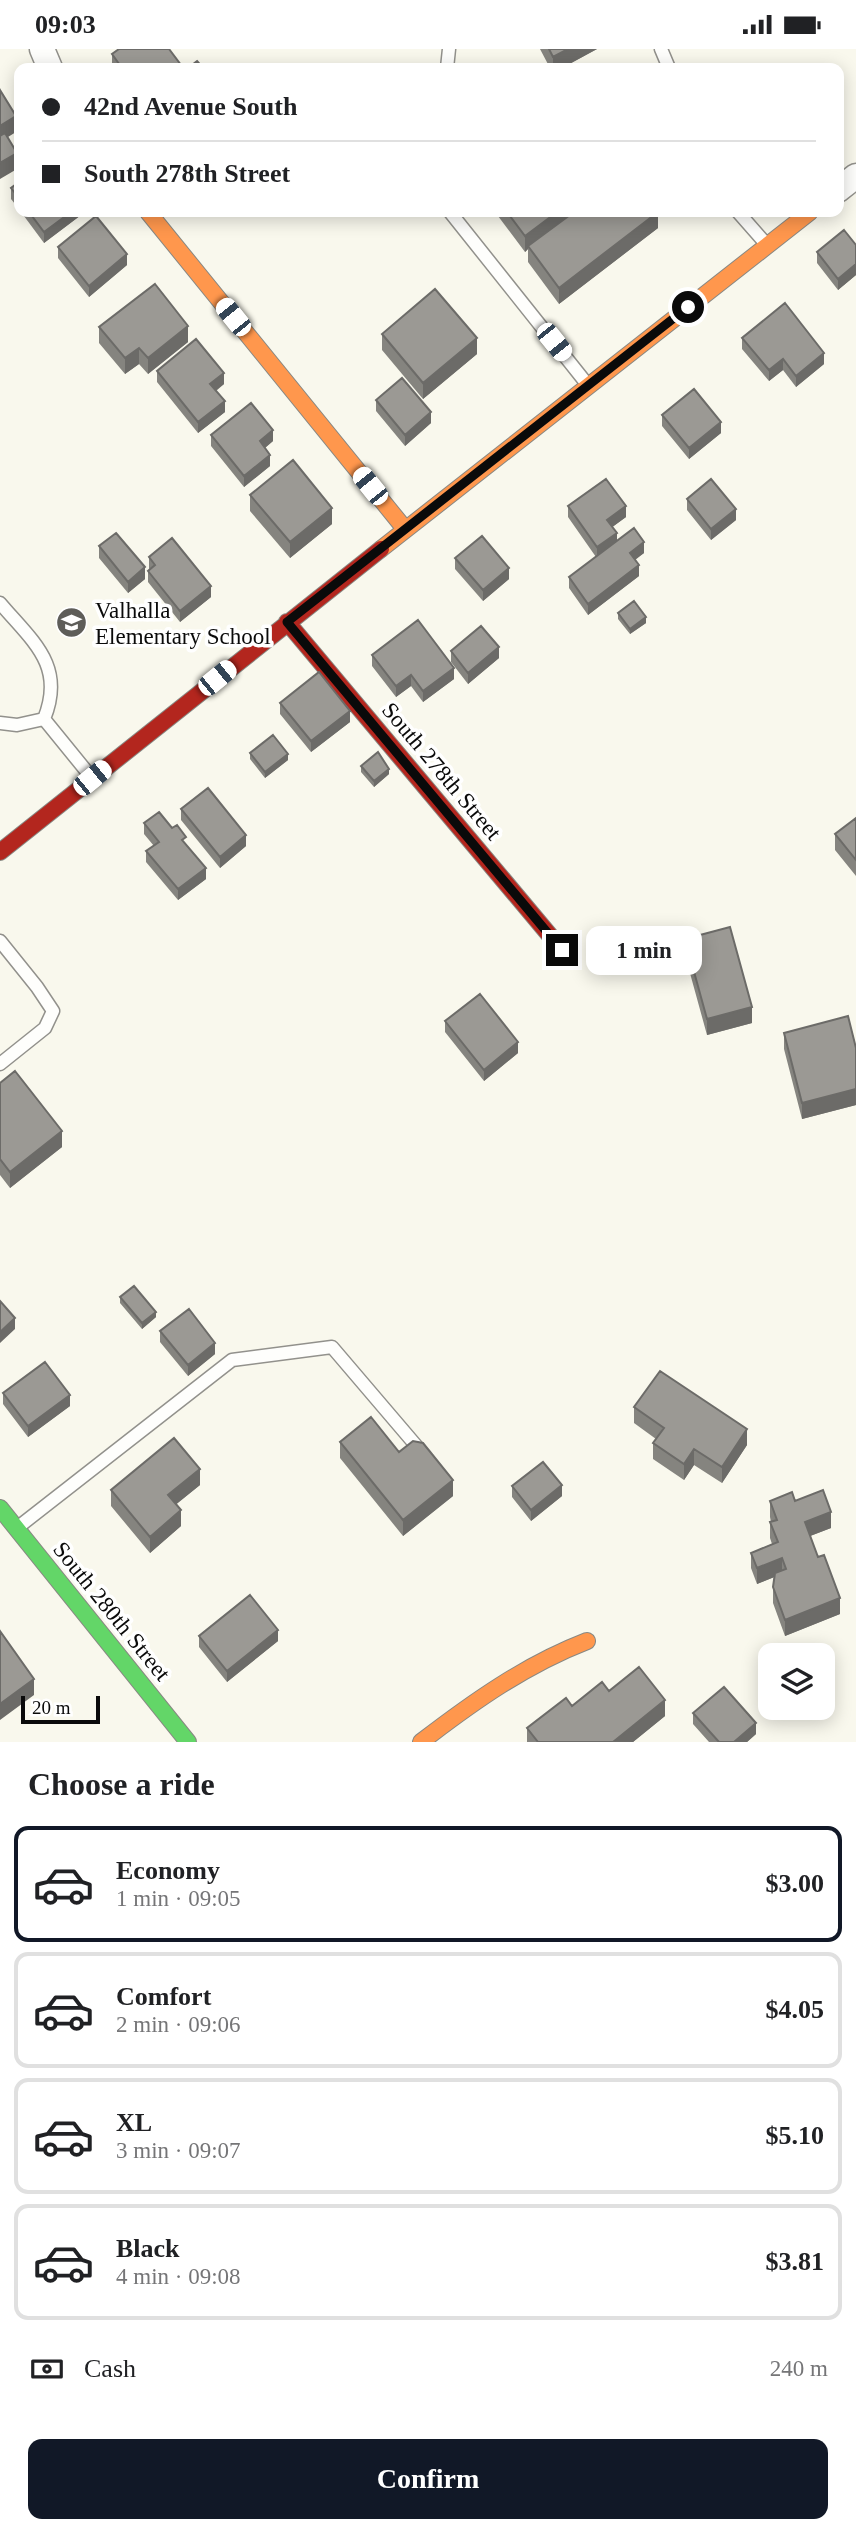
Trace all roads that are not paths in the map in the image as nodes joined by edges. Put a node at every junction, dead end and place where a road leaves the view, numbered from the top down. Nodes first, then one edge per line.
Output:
1 (152, 217) edge
2 (454, 217) edge
3 (742, 217) edge
4 (803, 217) edge
5 (767, 245) junction
6 (588, 385) junction
7 (405, 529) junction
8 (0, 603) edge
9 (287, 622) junction
10 (44, 719) junction
11 (0, 723) edge
12 (92, 778) junction
13 (0, 852) edge
14 (0, 941) edge
15 (562, 950) dead end
16 (0, 1064) edge
17 (419, 1449) edge
18 (0, 1508) edge
19 (16, 1528) junction
20 (587, 1641) dead end
21 (188, 1742) edge
22 (421, 1742) edge

1 - 7 street
2 - 6 lane
3 - 5 lane
4 - 5 street
5 - 6 street
6 - 7 street
7 - 9 street
8 - 10 lane
9 - 12 street
9 - 15 street, South 278th Street
10 - 11 lane
10 - 12 lane
12 - 13 street
14 - 16 lane
17 - 19 lane
18 - 19 street, South 280th Street
19 - 21 street, South 280th Street
20 - 22 street

